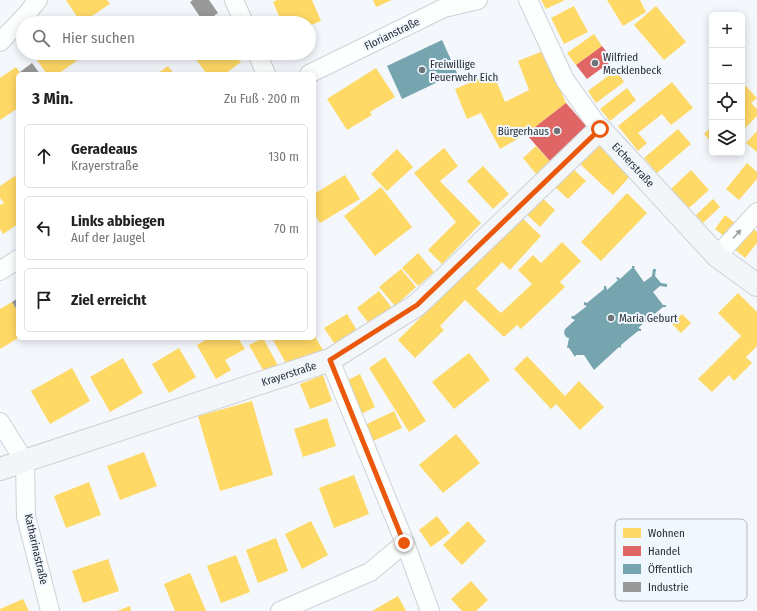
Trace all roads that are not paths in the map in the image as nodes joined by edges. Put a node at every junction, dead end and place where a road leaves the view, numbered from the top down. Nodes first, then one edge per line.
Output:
1 (38, 0) edge
2 (234, 0) edge
3 (478, 0) edge
4 (528, 0) edge
5 (25, 16) edge
6 (241, 16) edge
7 (16, 25) edge
8 (0, 42) edge
9 (260, 60) edge
10 (265, 72) edge
11 (313, 72) edge
12 (600, 129) junction
13 (757, 212) edge
14 (717, 256) junction
15 (16, 260) edge
16 (0, 271) edge
17 (757, 284) edge
18 (330, 360) junction
19 (0, 422) edge
20 (25, 462) junction
21 (0, 469) edge
22 (404, 543) junction
23 (50, 611) edge
24 (280, 611) edge
25 (430, 611) edge

1 - 5 street
2 - 6 street
3 - 11 street, Florianstraße
4 - 12 street, Eicherstraße
7 - 8 street
9 - 10 street
12 - 14 street, Eicherstraße
12 - 18 street, Krayerstraße
14 -> 13 street
14 - 17 street, Eicherstraße
15 - 16 street
18 - 20 street, Krayerstraße
18 - 22 street
19 - 20 street
20 - 21 street, Krayerstraße
20 - 23 street, Katharinastraße
22 - 24 street
22 - 25 street

